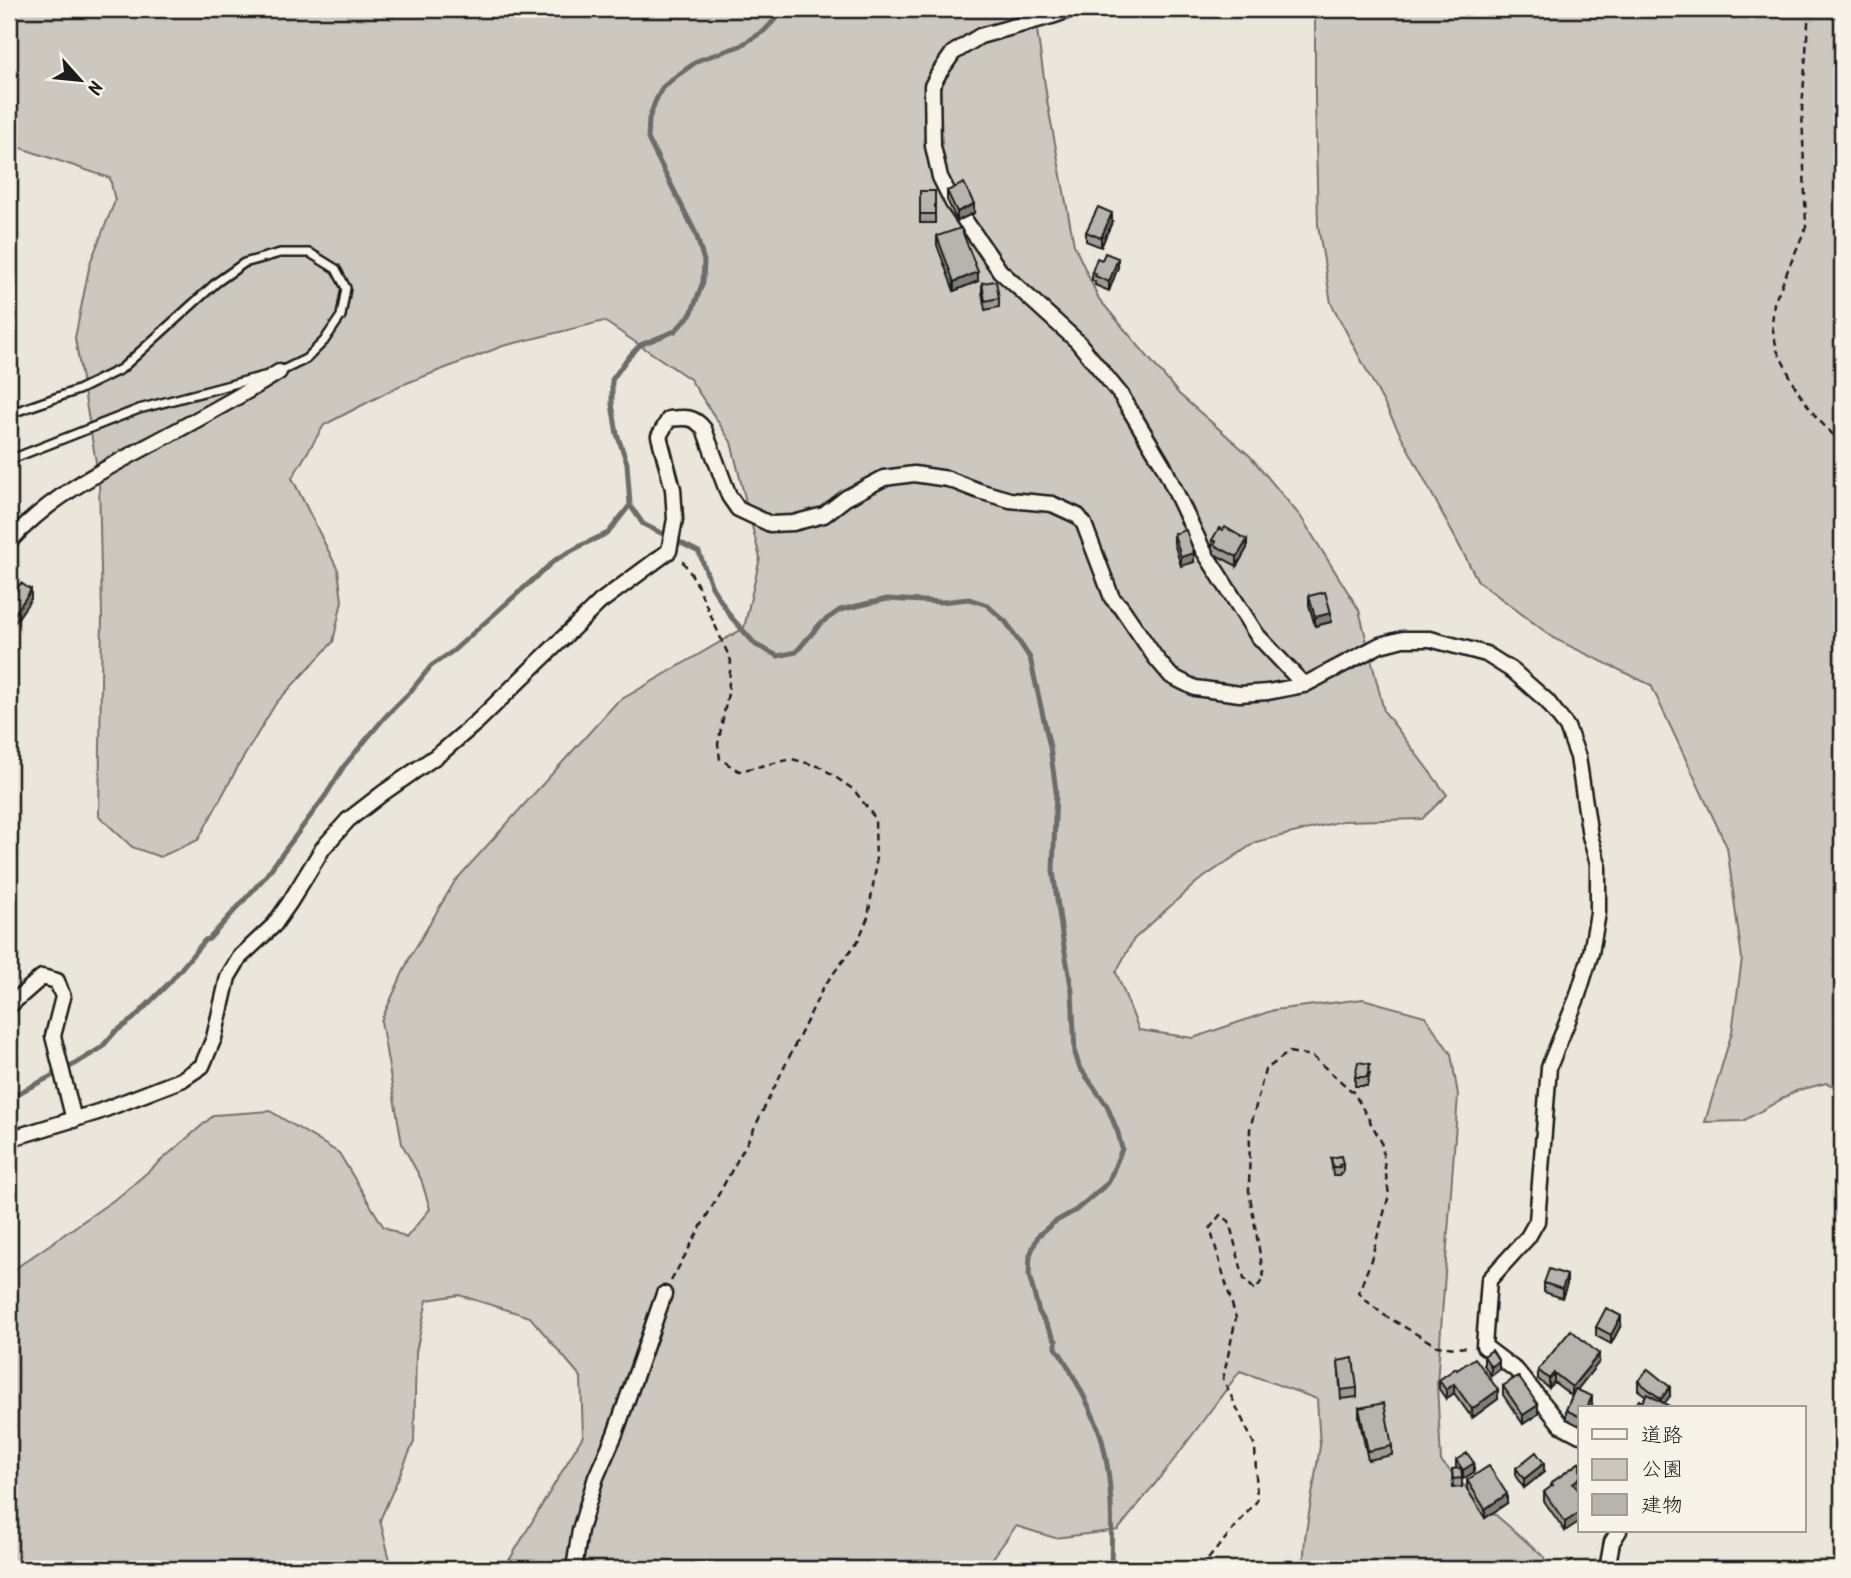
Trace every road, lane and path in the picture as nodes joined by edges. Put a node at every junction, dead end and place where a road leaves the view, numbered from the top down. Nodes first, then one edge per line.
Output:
1 (1072, 9) edge
2 (1809, 9) edge
3 (279, 372) junction
4 (9, 414) edge
5 (1842, 444) edge
6 (9, 460) edge
7 (9, 542) edge
8 (670, 551) junction
9 (1304, 685) junction
10 (9, 1006) edge
11 (73, 1114) junction
12 (9, 1139) edge
13 (664, 1294) joint
14 (1484, 1346) junction
15 (1578, 1434) edge
16 (1618, 1532) edge
17 (574, 1569) edge
18 (1202, 1569) edge
19 (1608, 1569) edge

1 - 9 street
2 - 5 path
3 - 4 lane
3 - 6 lane
3 - 7 street
8 - 9 street
8 - 11 street
8 - 13 path
9 - 14 street
10 - 11 street
11 - 12 street
13 - 17 street
14 - 15 street
14 - 18 path
16 - 19 street

